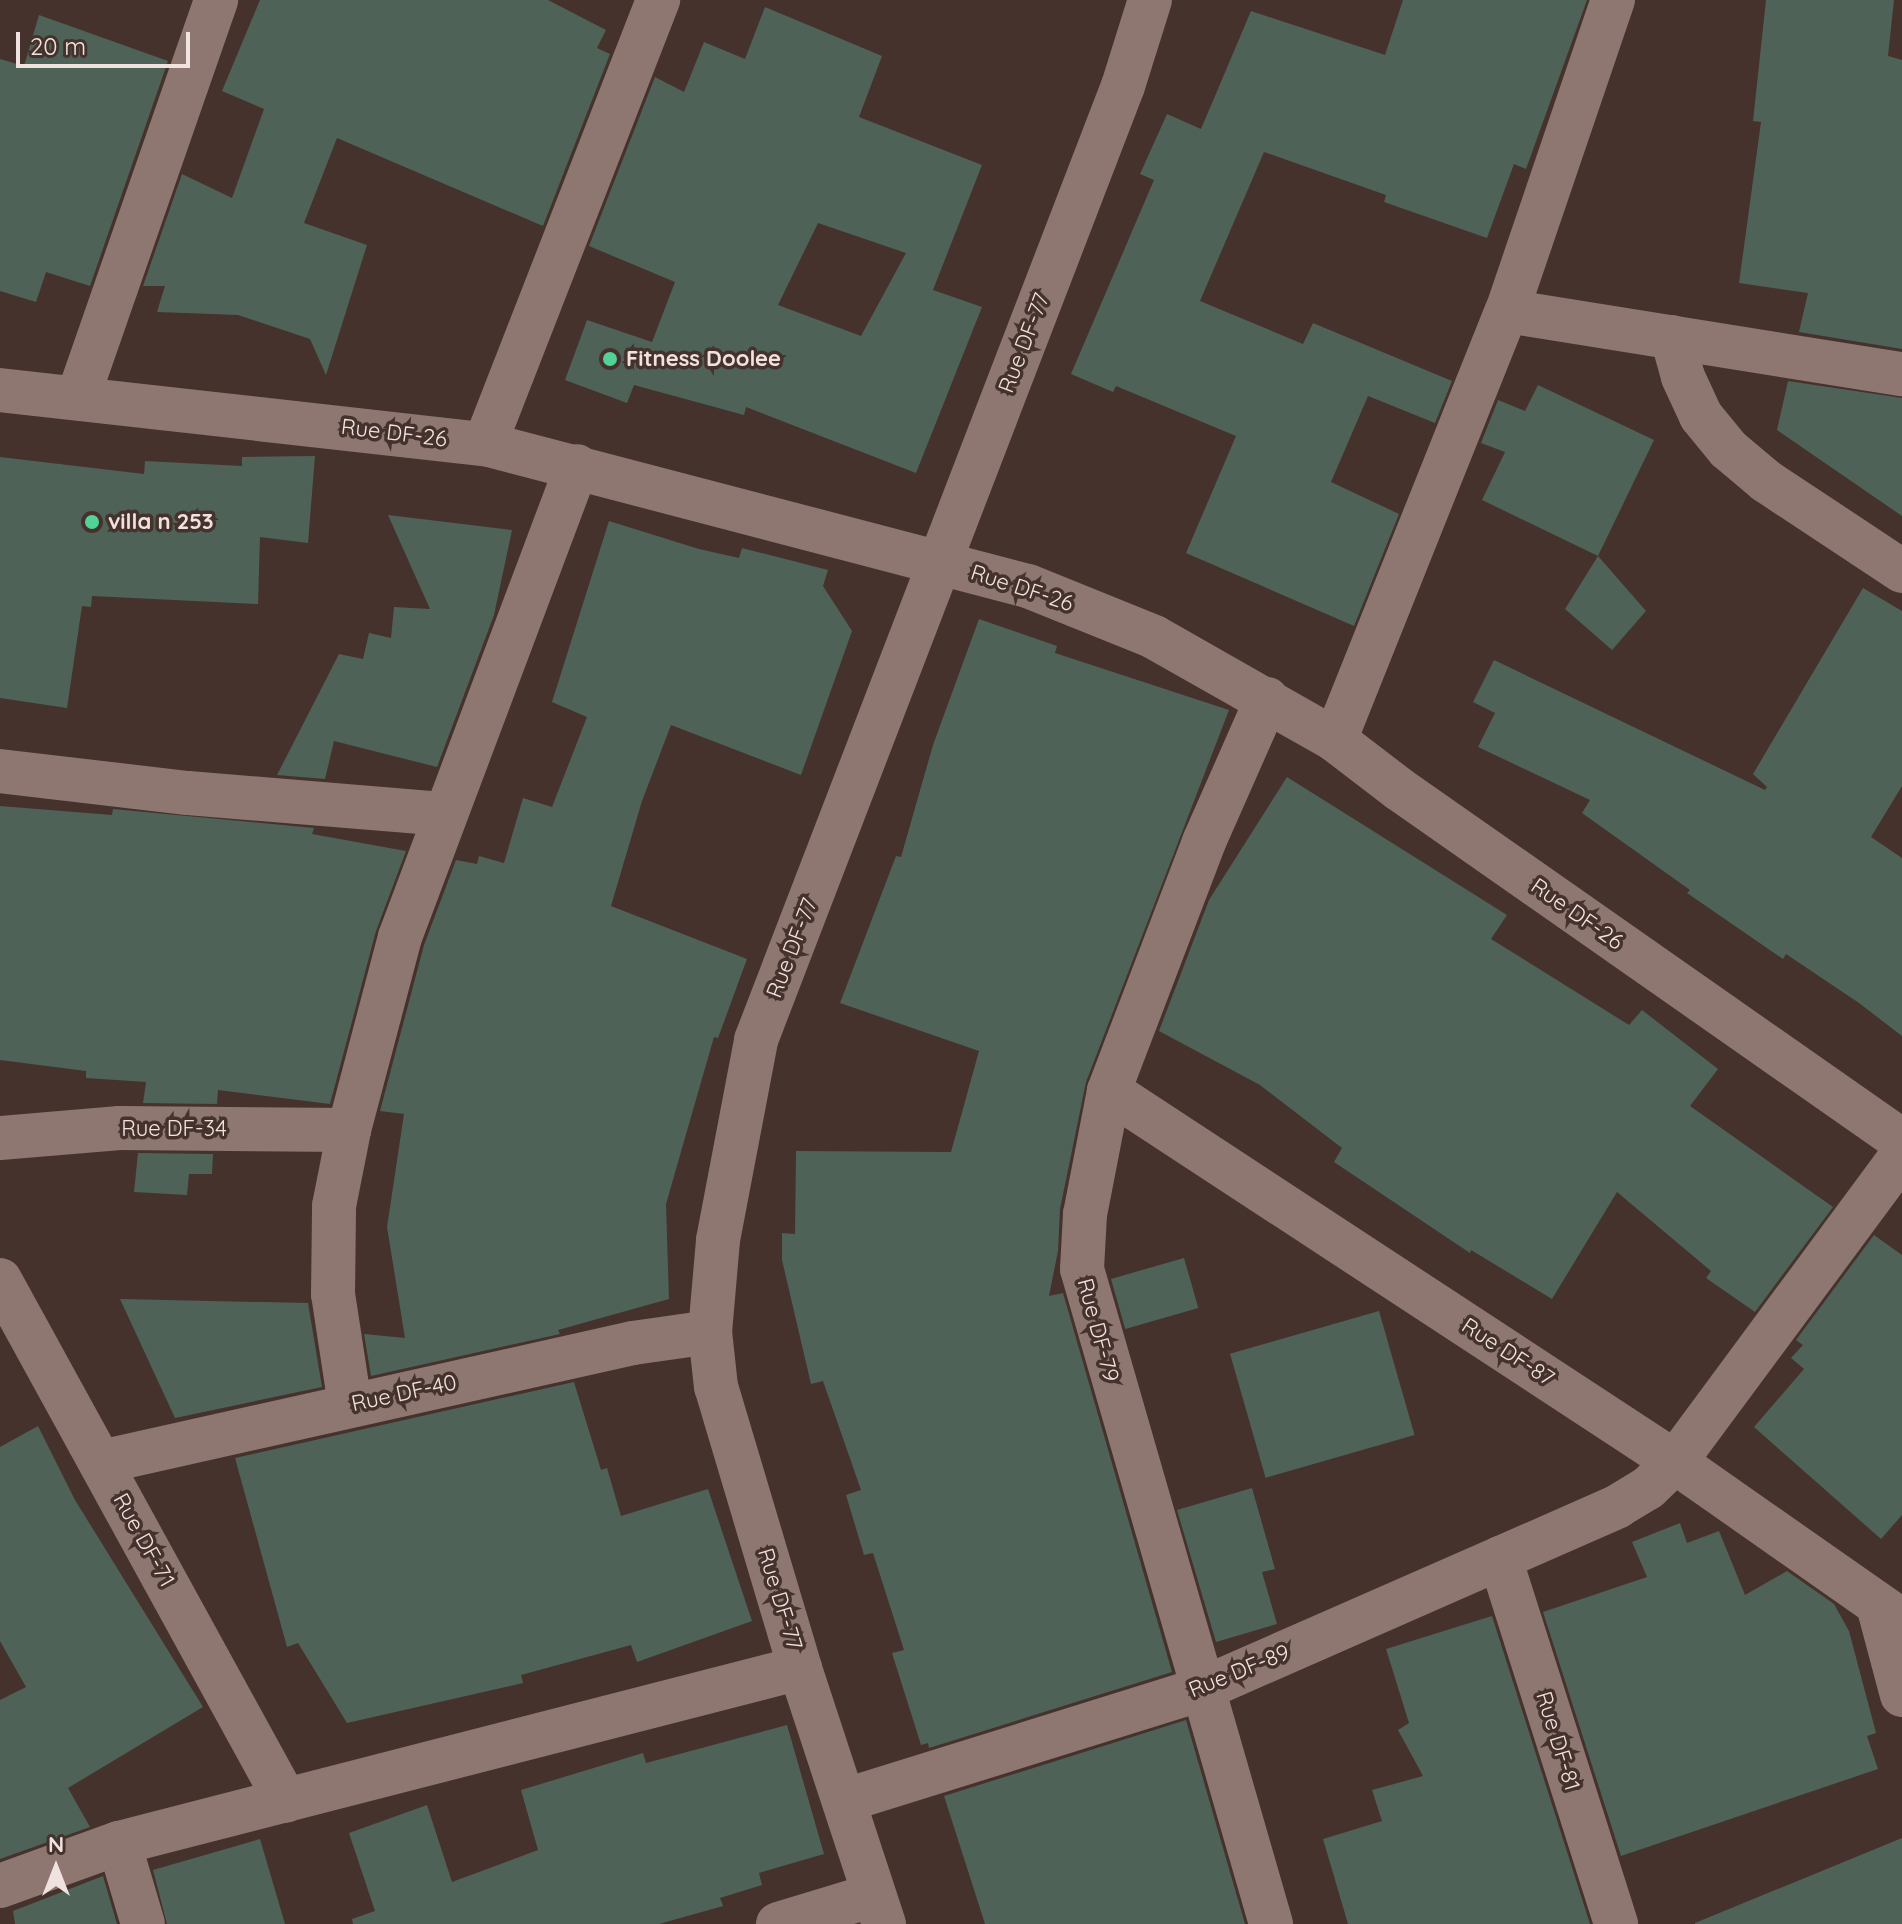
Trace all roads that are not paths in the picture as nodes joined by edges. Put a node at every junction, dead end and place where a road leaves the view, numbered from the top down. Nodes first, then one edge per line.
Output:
1 (216, 0) edge
2 (658, 0) edge
3 (1150, 0) edge
4 (1613, 0) edge
5 (1507, 311) junction
6 (1672, 337) junction
7 (1902, 374) edge
8 (0, 390) edge
9 (78, 397) junction
10 (485, 444) junction
11 (577, 466) junction
12 (940, 562) junction
13 (1902, 571) edge
14 (1267, 699) junction
15 (1335, 740) junction
16 (0, 771) edge
17 (445, 814) junction
18 (1109, 1091) junction
19 (349, 1130) junction
20 (0, 1138) edge
21 (1902, 1141) edge
22 (1902, 1155) edge
23 (0, 1280) edge
24 (710, 1332) junction
25 (350, 1405) junction
26 (101, 1462) junction
27 (1675, 1462) junction
28 (1500, 1558) junction
29 (1890, 1613) edge
30 (800, 1668) junction
31 (1202, 1689) junction
32 (1902, 1695) edge
33 (846, 1800) junction
34 (286, 1801) junction
35 (119, 1843) junction
36 (0, 1886) edge
37 (879, 1910) edge
38 (143, 1924) edge
39 (778, 1924) edge
40 (1271, 1924) edge
41 (1616, 1924) edge

1 - 9 street
2 - 10 street
3 - 12 street, Rue DF-77
4 - 5 street
5 - 6 street
5 - 15 street
6 - 7 street
6 - 13 street
8 - 9 street, Rue DF-26
9 - 10 street, Rue DF-26
10 - 11 street, Rue DF-26
11 - 12 street, Rue DF-26
11 - 17 street
12 - 14 street, Rue DF-26
12 - 24 street, Rue DF-77
14 - 15 street, Rue DF-26
14 - 18 street, Rue DF-79
15 - 21 street, Rue DF-26
16 - 17 street
17 - 19 street
18 - 27 street, Rue DF-87
18 - 31 street, Rue DF-79
19 - 20 street, Rue DF-34
19 - 25 street
22 - 27 street, Rue DF-89
23 - 26 street, Rue DF-71
24 - 25 street, Rue DF-40
24 - 30 street, Rue DF-77
25 - 26 street, Rue DF-40
26 - 34 street, Rue DF-71
27 - 28 street, Rue DF-89
27 - 29 street, Rue DF-87
28 - 31 street, Rue DF-89
28 - 41 street, Rue DF-81
29 - 32 street
30 - 33 street, Rue DF-77
30 - 34 street
31 - 33 street, Rue DF-89
31 - 40 street, Rue DF-79
33 - 37 street, Rue DF-77
34 - 35 street
35 - 36 street
35 - 38 street
37 - 39 street

